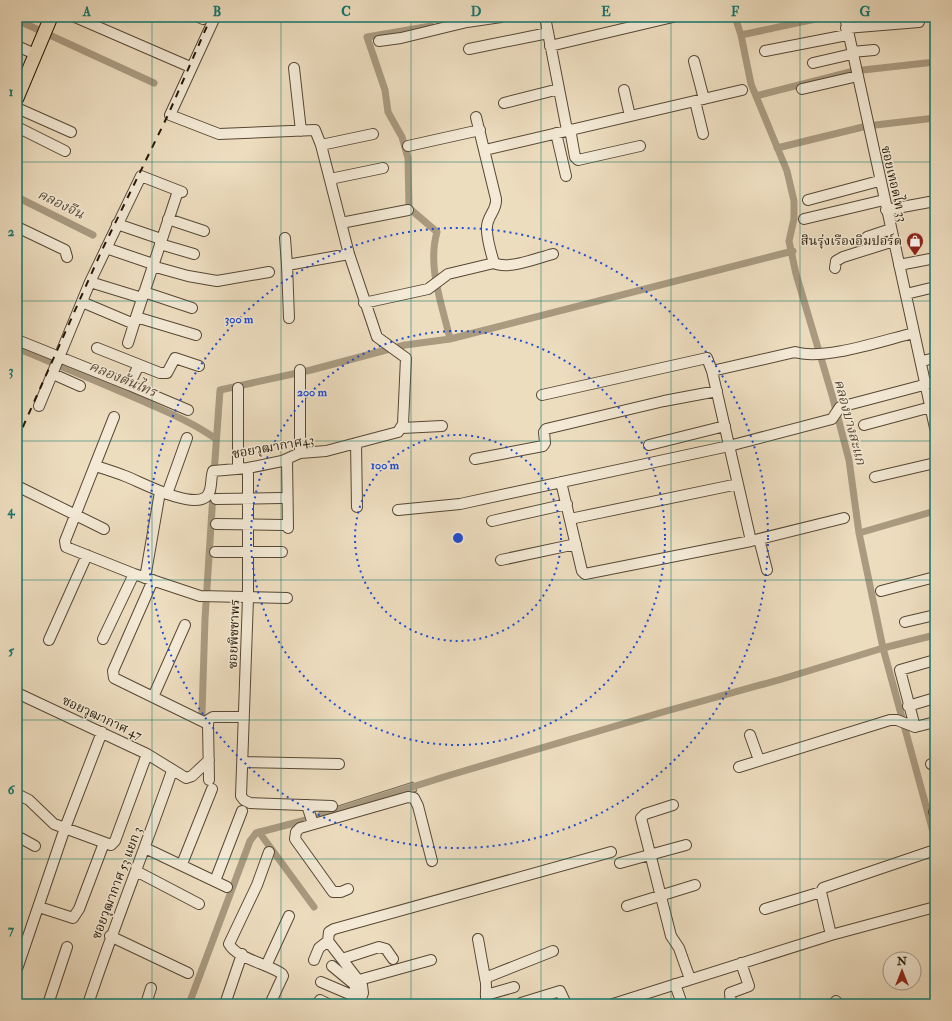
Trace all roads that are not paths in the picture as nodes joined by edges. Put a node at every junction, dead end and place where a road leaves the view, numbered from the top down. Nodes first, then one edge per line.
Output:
1 (75, 17) edge
2 (215, 17) edge
3 (501, 17) edge
4 (545, 17) edge
5 (673, 17) edge
6 (845, 17) edge
7 (919, 22) dead end
8 (47, 26) edge
9 (847, 32) junction
10 (548, 33) junction
11 (379, 41) dead end
12 (17, 46) edge
13 (550, 46) junction
14 (469, 49) dead end
15 (874, 50) dead end
16 (765, 51) dead end
17 (852, 53) junction
18 (35, 54) junction
19 (694, 61) dead end
20 (813, 63) dead end
21 (188, 66) dead end
22 (294, 68) dead end
23 (858, 76) junction
24 (559, 89) junction
25 (802, 89) dead end
26 (624, 90) dead end
27 (742, 90) dead end
28 (17, 98) edge
29 (700, 100) junction
30 (504, 103) dead end
31 (17, 108) edge
32 (630, 116) junction
33 (476, 117) dead end
34 (17, 127) edge
35 (480, 130) junction
36 (569, 130) junction
37 (301, 131) junction
38 (71, 132) dead end
39 (556, 133) junction
40 (373, 134) dead end
41 (702, 134) dead end
42 (321, 145) junction
43 (408, 146) dead end
44 (640, 146) dead end
45 (485, 150) junction
46 (65, 151) dead end
47 (383, 168) dead end
48 (566, 176) dead end
49 (330, 179) junction
50 (880, 181) junction
51 (808, 200) dead end
52 (935, 201) edge
53 (885, 205) junction
54 (408, 210) dead end
55 (168, 219) junction
56 (804, 220) dead end
57 (341, 223) junction
58 (117, 224) junction
59 (17, 227) edge
60 (891, 228) junction
61 (204, 231) dead end
62 (867, 236) dead end
63 (285, 238) dead end
64 (894, 241) junction
65 (161, 242) junction
66 (106, 248) junction
67 (194, 254) dead end
68 (349, 254) junction
69 (553, 254) dead end
70 (67, 257) dead end
71 (935, 258) edge
72 (494, 263) junction
73 (287, 264) junction
74 (899, 264) junction
75 (153, 265) junction
76 (835, 268) dead end
77 (269, 272) dead end
78 (90, 282) junction
79 (935, 287) edge
80 (906, 294) junction
81 (143, 295) junction
82 (82, 302) junction
83 (364, 303) junction
84 (192, 308) dead end
85 (289, 318) dead end
86 (135, 320) junction
87 (914, 332) junction
88 (196, 335) dead end
89 (17, 340) edge
90 (128, 343) dead end
91 (96, 348) dead end
92 (935, 358) edge
93 (922, 361) junction
94 (139, 365) junction
95 (56, 366) junction
96 (199, 366) dead end
97 (300, 370) dead end
98 (712, 371) junction
99 (931, 383) edge
100 (129, 385) junction
101 (80, 386) dead end
102 (238, 388) dead end
103 (716, 391) junction
104 (542, 395) dead end
105 (39, 406) dead end
106 (931, 407) junction
107 (188, 410) dead end
108 (114, 418) dead end
109 (864, 425) dead end
110 (402, 426) junction
111 (442, 426) dead end
112 (725, 426) junction
113 (935, 428) edge
114 (187, 438) dead end
115 (356, 443) junction
116 (649, 445) dead end
117 (729, 446) junction
118 (300, 453) junction
119 (287, 459) junction
120 (475, 459) dead end
121 (935, 463) edge
122 (96, 466) junction
123 (243, 468) junction
124 (875, 477) dead end
125 (561, 482) junction
126 (738, 484) junction
127 (17, 486) edge
128 (164, 493) junction
129 (281, 498) dead end
130 (216, 499) dead end
131 (248, 499) junction
132 (566, 504) junction
133 (357, 507) dead end
134 (398, 510) dead end
135 (76, 516) junction
136 (570, 518) junction
137 (844, 518) dead end
138 (492, 521) dead end
139 (216, 524) dead end
140 (248, 524) junction
141 (104, 529) dead end
142 (755, 540) junction
143 (576, 544) junction
144 (215, 552) dead end
145 (248, 552) junction
146 (282, 552) dead end
147 (87, 556) junction
148 (501, 560) dead end
149 (767, 570) dead end
150 (134, 574) junction
151 (935, 577) edge
152 (149, 579) junction
153 (881, 591) dead end
154 (248, 598) junction
155 (287, 598) dead end
156 (935, 615) edge
157 (905, 622) dead end
158 (185, 625) dead end
159 (103, 639) dead end
160 (49, 640) dead end
161 (935, 660) edge
162 (17, 693) edge
163 (153, 697) junction
164 (935, 698) edge
165 (908, 706) junction
166 (244, 717) junction
167 (935, 722) edge
168 (208, 724) junction
169 (913, 727) junction
170 (102, 732) junction
171 (750, 735) dead end
172 (147, 754) junction
173 (208, 760) junction
174 (759, 760) junction
175 (243, 762) junction
176 (339, 764) dead end
177 (739, 767) dead end
178 (172, 771) junction
179 (18, 796) edge
180 (673, 805) dead end
181 (307, 806) junction
182 (332, 806) dead end
183 (242, 811) dead end
184 (313, 824) junction
185 (65, 828) junction
186 (17, 836) edge
187 (104, 843) junction
188 (686, 845) dead end
189 (35, 846) dead end
190 (145, 848) junction
191 (932, 851) edge
192 (269, 852) dead end
193 (611, 852) dead end
194 (650, 855) junction
195 (432, 861) dead end
196 (620, 863) dead end
197 (182, 864) junction
198 (136, 871) junction
199 (215, 882) junction
200 (695, 885) dead end
201 (226, 887) dead end
202 (348, 889) dead end
203 (821, 892) junction
204 (659, 895) junction
205 (199, 904) dead end
206 (627, 906) dead end
207 (39, 907) junction
208 (935, 907) edge
209 (765, 909) dead end
210 (289, 916) dead end
211 (831, 935) junction
212 (110, 936) junction
213 (478, 939) dead end
214 (328, 941) junction
215 (67, 947) dead end
216 (552, 951) dead end
217 (242, 954) junction
218 (342, 959) junction
219 (393, 959) dead end
220 (314, 960) dead end
221 (431, 960) dead end
222 (741, 962) junction
223 (266, 966) junction
224 (332, 966) dead end
225 (17, 969) edge
226 (188, 973) dead end
227 (485, 978) junction
228 (690, 979) junction
229 (359, 980) junction
230 (321, 982) dead end
231 (675, 984) junction
232 (514, 987) dead end
233 (151, 988) dead end
234 (486, 1000) edge
235 (356, 1001) edge
236 (521, 1003) dead end
237 (48, 1004) edge
238 (88, 1004) edge
239 (146, 1004) edge
240 (225, 1004) edge
241 (270, 1004) edge
242 (566, 1004) edge
243 (615, 1004) edge
244 (682, 1004) edge
245 (731, 1004) edge

1 - 21 street
2 - 37 street
3 - 11 street
4 - 10 street
5 - 13 street
6 - 9 street, ซอยเทอดไท 33
7 - 9 street
8 - 18 main road
9 - 16 street
9 - 17 street, ซอยเทอดไท 33
10 - 13 street
10 - 14 street
12 - 18 street
13 - 24 street
15 - 17 street
17 - 20 street
17 - 23 street, ซอยเทอดไท 33
18 - 28 main road
19 - 29 street
22 - 37 street
23 - 25 street
23 - 50 street, ซอยเทอดไท 33
24 - 30 street
24 - 36 street
26 - 32 street
27 - 29 street
29 - 32 street
29 - 41 street
31 - 38 street
32 - 36 street
33 - 35 street
34 - 46 street
35 - 43 street
35 - 45 street
36 - 39 street
36 - 44 street
37 - 42 street
39 - 45 street
39 - 48 street
40 - 42 street
42 - 49 street
45 - 72 street
47 - 49 street
49 - 57 street
50 - 51 street
50 - 53 street, ซอยเทอดไท 33
52 - 53 street
53 - 56 street
53 - 60 street, ซอยเทอดไท 33
54 - 57 street
55 - 58 street
55 - 61 street
55 - 65 street
57 - 68 street
58 - 65 street
58 - 66 street
59 - 70 street
60 - 62 street
60 - 64 street, ซอยเทอดไท 33
63 - 73 street
64 - 74 street, ซอยเทอดไท 33
64 - 76 street
65 - 67 street
65 - 75 street
66 - 75 street
66 - 78 street
68 - 73 street
68 - 83 street
69 - 72 street
71 - 74 street
72 - 83 street
73 - 85 street
74 - 80 street, ซอยเทอดไท 33
75 - 77 street
75 - 81 street
78 - 81 street
78 - 82 street
79 - 80 street
80 - 87 street, ซอยเทอดไท 33
81 - 84 street
81 - 86 street
82 - 86 street
82 - 95 street
83 - 110 street
86 - 88 street
86 - 90 street
87 - 93 street, ซอยเทอดไท 33
87 - 98 street
89 - 95 street
91 - 94 street
92 - 93 street
93 - 99 street, ซอยเทอดไท 33
94 - 96 street
94 - 100 street
95 - 100 street
95 - 101 street
95 - 105 street
97 - 118 street
98 - 103 street
98 - 104 street
99 - 106 street, ซอยเทอดไท 33
99 - 117 street
100 - 107 street
102 - 123 street, ซอยพิชชาพร
103 - 112 street
103 - 120 street
106 - 109 street
106 - 113 street, ซอยเทอดไท 33
108 - 122 street
110 - 111 street
110 - 115 street, ซอยวุฒากาศ43
112 - 116 street
112 - 117 street
114 - 128 street
115 - 118 street, ซอยวุฒากาศ43
115 - 133 street
117 - 125 street
117 - 126 street
118 - 119 street, ซอยวุฒากาศ43
119 - 123 street, ซอยวุฒากาศ43
119 - 140 street
121 - 124 street
122 - 128 street, ซอยวุฒากาศ43
122 - 135 street
123 - 128 street, ซอยวุฒากาศ43
123 - 131 street, ซอยพิชชาพร
125 - 132 street
125 - 134 street
126 - 136 street
126 - 142 street
127 - 135 street
128 - 152 street
129 - 131 street
130 - 131 street
131 - 140 street, ซอยพิชชาพร
132 - 136 street
132 - 138 street
135 - 141 street
135 - 147 street
136 - 143 street
137 - 142 street
139 - 140 street
140 - 145 street, ซอยพิชชาพร
142 - 143 street
142 - 149 street
143 - 148 street
144 - 145 street
145 - 146 street
145 - 154 street, ซอยพิชชาพร
147 - 150 street
147 - 160 street
150 - 152 street
150 - 159 street
151 - 153 street
152 - 154 street
152 - 163 street
154 - 155 street
154 - 166 street, ซอยพิชชาพร
156 - 157 street
158 - 163 street
161 - 165 street
162 - 170 street, ซอยวุฒากาศ 47
163 - 168 street
164 - 165 street
165 - 169 street
166 - 168 street
166 - 175 street, ซอยพิชชาพร
167 - 169 street
168 - 173 street
169 - 174 street
170 - 172 street, ซอยวุฒากาศ 47
170 - 185 street
171 - 174 street
172 - 178 street, ซอยวุฒากาศ 47
172 - 187 street
173 - 178 street, ซอยวุฒากาศ 47
173 - 197 street
174 - 177 street
175 - 176 street
175 - 181 street, ซอยพิชชาพร
178 - 190 street, ซอยวุฒากาศ 53 แยก 3
179 - 185 street
180 - 194 street
181 - 182 street
181 - 184 street
183 - 199 street
184 - 195 street
184 - 202 street
185 - 187 street
185 - 207 street
186 - 189 street
187 - 207 street
188 - 194 street
190 - 197 street
190 - 198 street, ซอยวุฒากาศ 53 แยก 3
191 - 203 street
192 - 217 street
193 - 214 street
194 - 196 street
194 - 204 street
197 - 199 street
198 - 205 street
198 - 212 street, ซอยวุฒากาศ 53 แยก 3
199 - 201 street
200 - 204 street
203 - 209 street
203 - 211 street
204 - 206 street
204 - 228 street
207 - 225 street
208 - 211 street
210 - 223 street
211 - 222 street
212 - 226 street
212 - 238 street, ซอยวุฒากาศ 53 แยก 3
213 - 227 street
214 - 218 street
214 - 220 street
215 - 237 street
216 - 227 street
217 - 223 street
217 - 240 street
218 - 219 street
218 - 229 street
221 - 229 street
222 - 228 street
222 - 245 street
223 - 241 street
224 - 235 street
227 - 234 street
228 - 231 street
229 - 235 street
230 - 235 street
231 - 243 street
231 - 244 street
232 - 234 street
233 - 239 street
236 - 242 street

